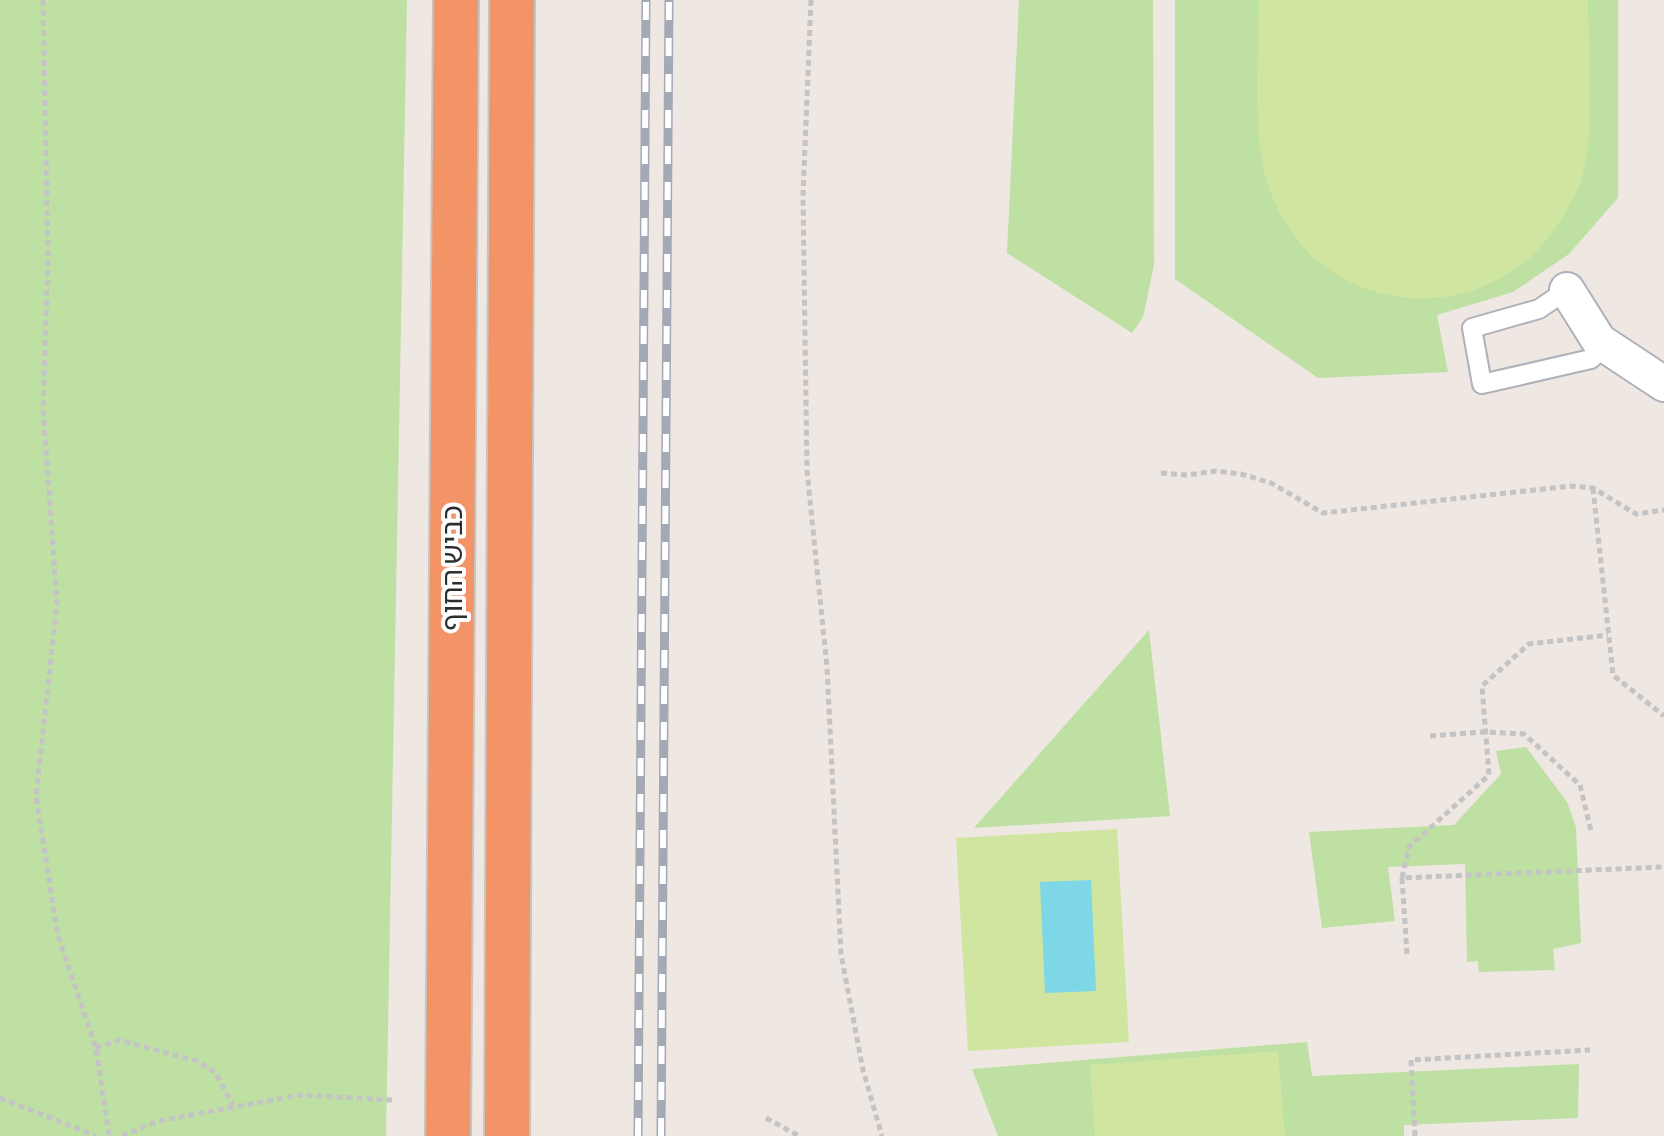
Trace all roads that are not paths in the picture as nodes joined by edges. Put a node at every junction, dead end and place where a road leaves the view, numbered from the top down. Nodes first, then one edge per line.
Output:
1 (456, 0) edge
2 (512, 0) edge
3 (1567, 290) joint
4 (1606, 345) junction
5 (1664, 384) edge
6 (448, 1136) edge
7 (507, 1136) edge

1 - 6 highway, כביש החוף
2 - 7 highway, כביש החוף
3 - 4 street
3 - 4 lane
4 - 5 street

